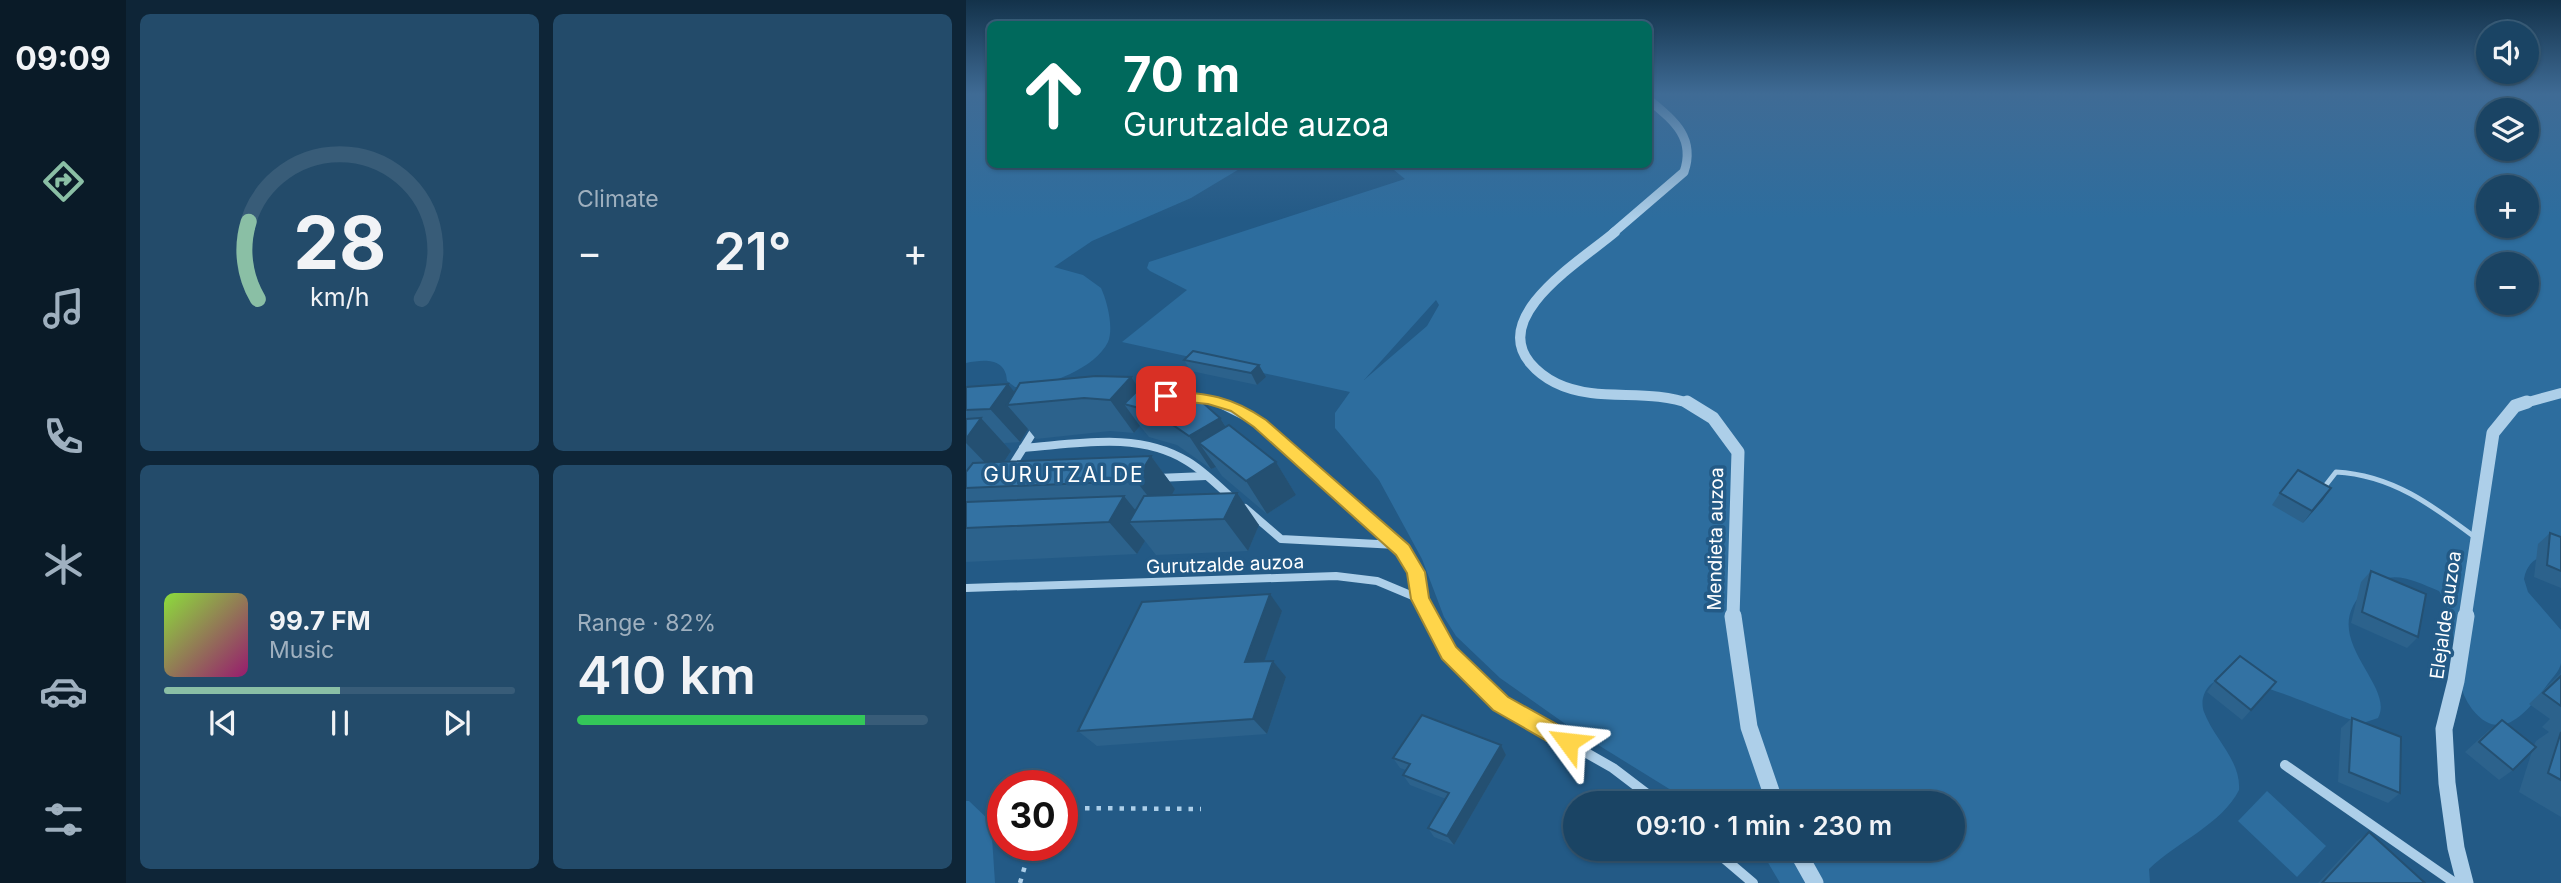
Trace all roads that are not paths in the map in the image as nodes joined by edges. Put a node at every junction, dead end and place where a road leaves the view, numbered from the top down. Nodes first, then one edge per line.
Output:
1 (1685, 136) edge
2 (2561, 393) edge
3 (1176, 397) edge
4 (1044, 416) edge
5 (1023, 448) junction
6 (1206, 476) junction
7 (1152, 478) edge
8 (1002, 481) edge
9 (2321, 492) edge
10 (2476, 538) junction
11 (1397, 545) junction
12 (966, 588) edge
13 (1420, 599) junction
14 (2285, 765) dead end
15 (1643, 791) edge
16 (1771, 791) edge
17 (1727, 861) edge
18 (1803, 861) edge
19 (1753, 883) edge
20 (1815, 883) edge
21 (2455, 883) edge
22 (2465, 883) edge

1 - 16 street, Mendieta auzoa
2 - 10 street, Elejalde auzoa
3 - 11 street
4 - 5 street
5 - 6 street, Gurutzalde auzoa
5 - 8 street
6 - 7 street
6 - 11 street, Gurutzalde auzoa
9 - 10 lane
10 - 22 street, Elejalde auzoa
11 - 13 street
12 - 13 street, Gurutzalde auzoa
13 - 15 street
14 - 21 street
17 - 19 street
18 - 20 street

